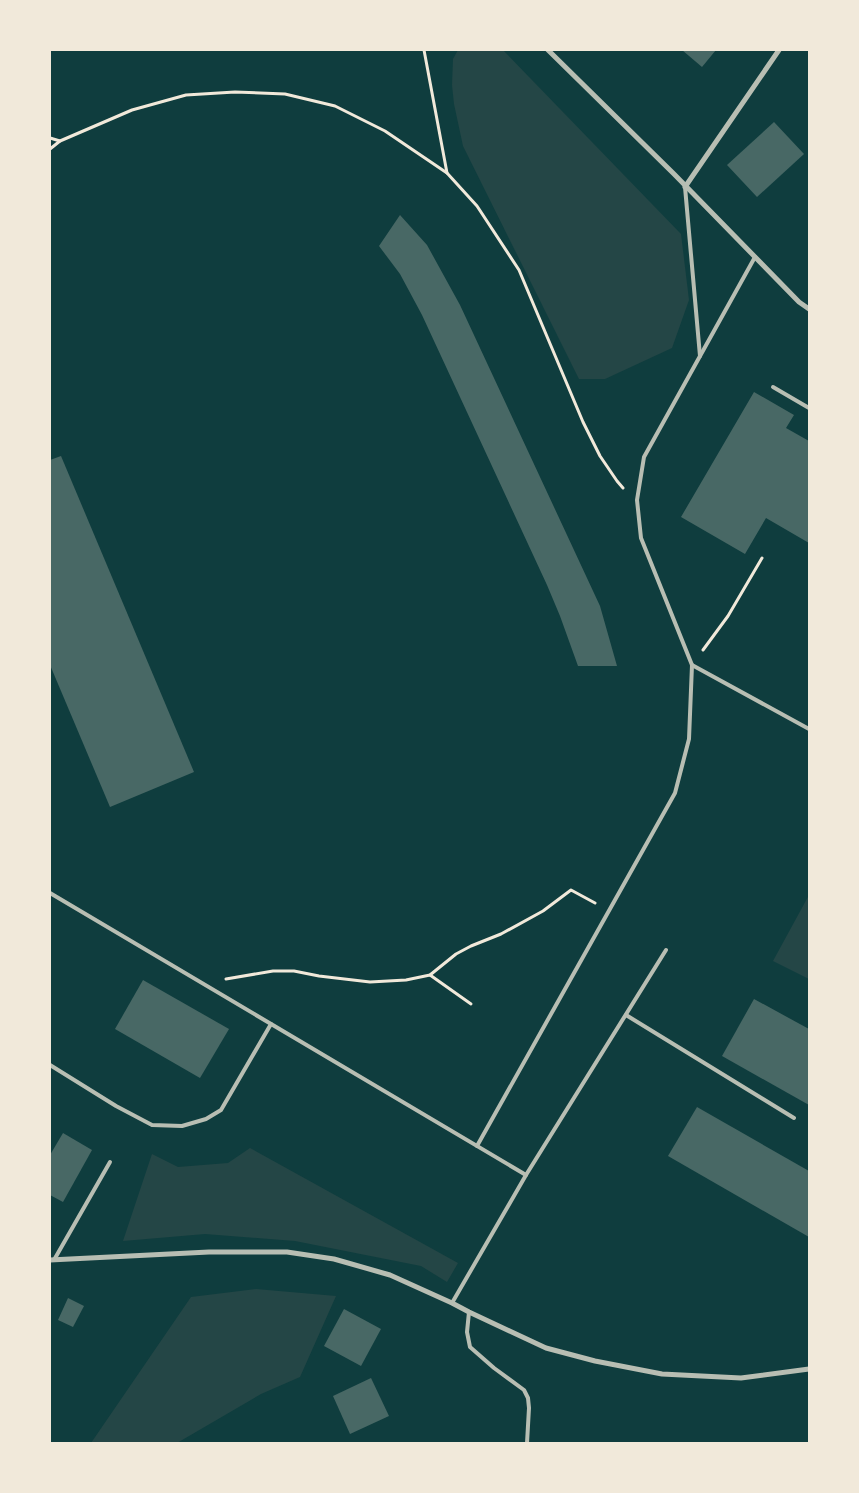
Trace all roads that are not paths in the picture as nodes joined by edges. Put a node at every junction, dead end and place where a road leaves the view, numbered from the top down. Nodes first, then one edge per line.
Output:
1 (548, 50) edge
2 (779, 50) edge
3 (685, 186) junction
4 (755, 257) junction
5 (809, 309) edge
6 (700, 356) junction
7 (773, 387) dead end
8 (809, 408) edge
9 (692, 665) junction
10 (809, 728) edge
11 (50, 893) edge
12 (666, 950) dead end
13 (626, 1015) junction
14 (271, 1024) junction
15 (50, 1065) edge
16 (794, 1118) dead end
17 (477, 1146) junction
18 (110, 1162) dead end
19 (526, 1176) junction
20 (52, 1260) edge
21 (452, 1302) junction
22 (469, 1312) junction
23 (809, 1369) edge
24 (527, 1443) edge

1 - 3 street
2 - 3 street
3 - 4 street
3 - 6 lane
4 - 5 street
4 - 6 lane
6 - 9 lane
7 - 8 lane
9 - 10 lane
9 - 17 lane
11 - 14 lane
12 - 13 lane
13 - 16 lane
13 - 19 lane
14 - 15 lane
14 - 17 lane
17 - 19 lane
18 - 20 lane
19 - 21 lane
20 - 21 street
21 - 22 street
22 - 23 street
22 - 24 lane

